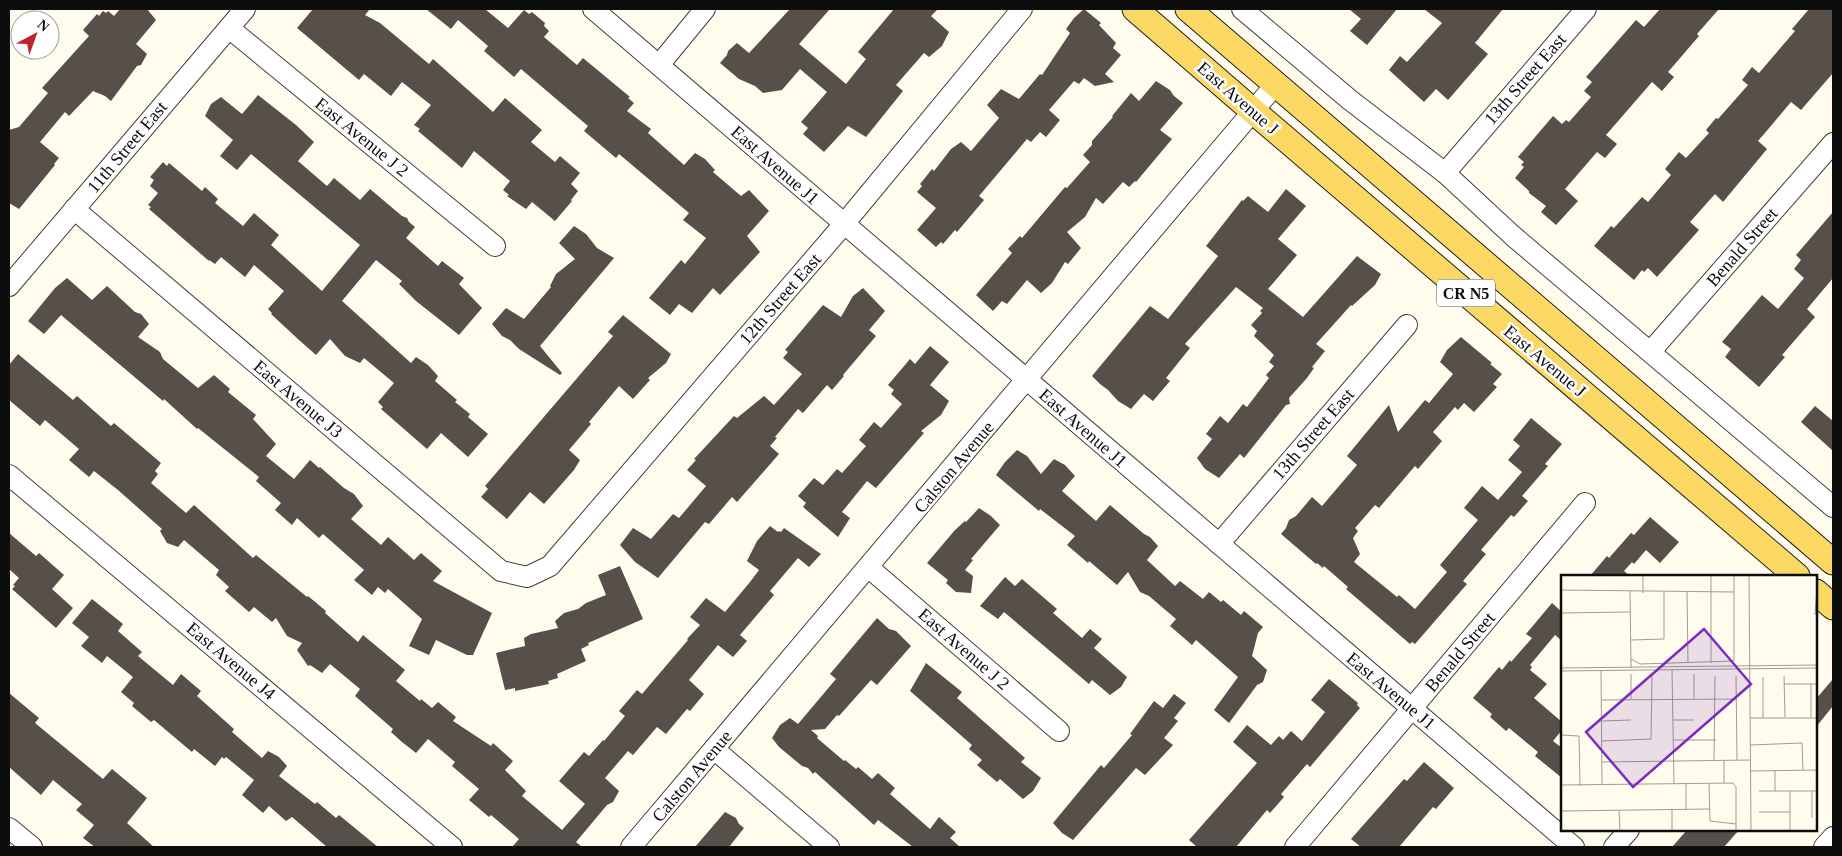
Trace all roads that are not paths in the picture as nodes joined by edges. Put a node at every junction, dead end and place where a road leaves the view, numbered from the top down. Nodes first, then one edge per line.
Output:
1 (245, 9) edge
2 (592, 9) edge
3 (705, 9) edge
4 (1022, 9) edge
5 (1135, 9) edge
6 (1188, 9) edge
7 (1242, 9) edge
8 (1586, 9) edge
9 (229, 28) junction
10 (658, 65) junction
11 (1275, 85) junction
12 (1253, 112) junction
13 (1833, 143) edge
14 (1445, 173) junction
15 (74, 209) junction
16 (844, 224) junction
17 (495, 246) dead end
18 (9, 286) edge
19 (1407, 325) dead end
20 (1650, 351) junction
21 (1027, 380) junction
22 (9, 475) edge
23 (1585, 503) dead end
24 (1833, 507) edge
25 (1219, 544) junction
26 (1833, 562) edge
27 (868, 567) junction
28 (1796, 575) edge
29 (527, 577) joint
30 (1817, 593) edge
31 (1833, 607) edge
32 (1412, 709) junction
33 (1060, 731) dead end
34 (714, 749) junction
35 (9, 828) edge
36 (1628, 831) edge
37 (1833, 836) edge
38 (32, 847) edge
39 (452, 847) edge
40 (631, 847) edge
41 (829, 847) edge
42 (1295, 847) edge
43 (1574, 847) edge
44 (1614, 847) edge
45 (1824, 847) edge

1 - 9 street, 11th Street East
2 - 10 street, East Avenue J1
3 - 10 street
4 - 16 street, 12th Street East
5 - 12 main road, East Avenue J / CR N5
6 - 11 main road, East Avenue J / CR N5
7 - 14 street
8 - 14 street, 13th Street East
9 - 15 street, 11th Street East
9 - 17 street, East Avenue J 2
10 - 16 street, East Avenue J1
11 - 12 street, Calston Avenue
11 - 26 main road, East Avenue J / CR N5
12 - 21 street, Calston Avenue
12 - 28 main road, East Avenue J / CR N5
13 - 20 street, Benald Street
14 - 20 street
15 - 18 street, 11th Street East
15 - 29 street, East Avenue J3
16 - 21 street, East Avenue J1
16 - 29 street, 12th Street East
19 - 25 street, 13th Street East
20 - 24 street
21 - 25 street, East Avenue J1
21 - 27 street, Calston Avenue
22 - 39 street, East Avenue J4
23 - 32 street, Benald Street
25 - 32 street, East Avenue J1
27 - 33 street, East Avenue J 2
27 - 34 street, Calston Avenue
30 - 31 main road
32 - 42 street, Benald Street
32 - 43 street, East Avenue J1
34 - 40 street, Calston Avenue
34 - 41 street
35 - 38 street
36 - 44 street
37 - 45 street

